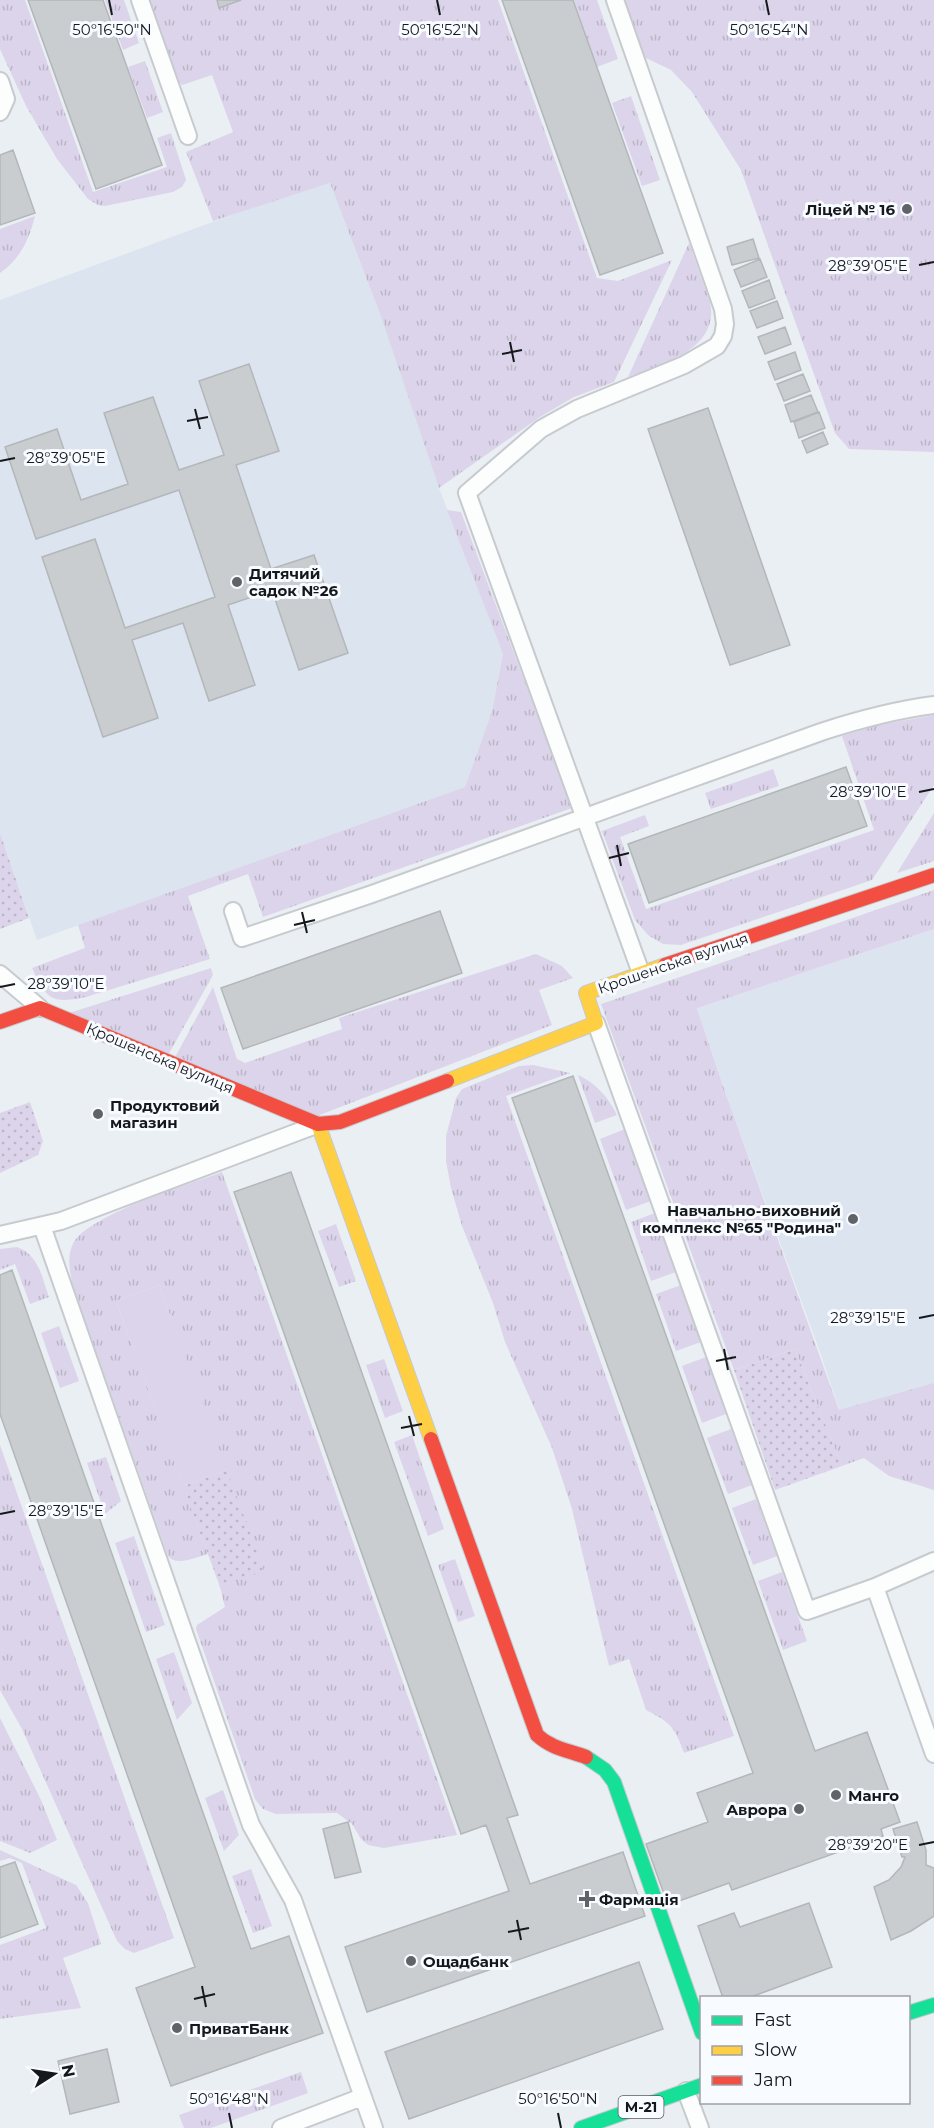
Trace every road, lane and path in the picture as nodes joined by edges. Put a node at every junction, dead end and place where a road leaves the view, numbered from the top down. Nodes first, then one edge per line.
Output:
1 (140, 0) edge
2 (615, 0) edge
3 (0, 81) edge
4 (0, 112) edge
5 (188, 135) dead end
6 (934, 705) edge
7 (585, 816) junction
8 (934, 875) edge
9 (233, 911) dead end
10 (641, 973) junction
11 (0, 974) edge
12 (40, 1008) junction
13 (0, 1022) edge
14 (597, 1023) junction
15 (318, 1124) junction
16 (42, 1226) junction
17 (0, 1235) edge
18 (934, 1561) edge
19 (875, 1587) junction
20 (934, 1754) edge
21 (934, 2005) edge
22 (910, 2013) edge
23 (700, 2027) edge
24 (694, 2088) edge
25 (362, 2097) junction
26 (281, 2128) edge
27 (374, 2128) edge
28 (581, 2128) edge
29 (700, 2128) edge

1 - 5 lane
2 - 7 lane
3 - 4 lane
6 - 7 lane
7 - 9 lane
7 - 10 lane
8 - 10 main road, Крошенська вулиця
10 - 14 main road, Крошенська вулиця
11 - 12 lane
12 - 13 main road
12 - 15 main road, Крошенська вулиця
14 - 15 main road
14 - 19 lane
15 - 16 lane
15 - 23 main road
16 - 17 lane
16 - 25 lane
18 - 19 lane
19 - 20 lane
21 - 22 main road
24 - 28 main road, М-21
24 - 29 lane
25 - 26 lane
25 - 27 lane

